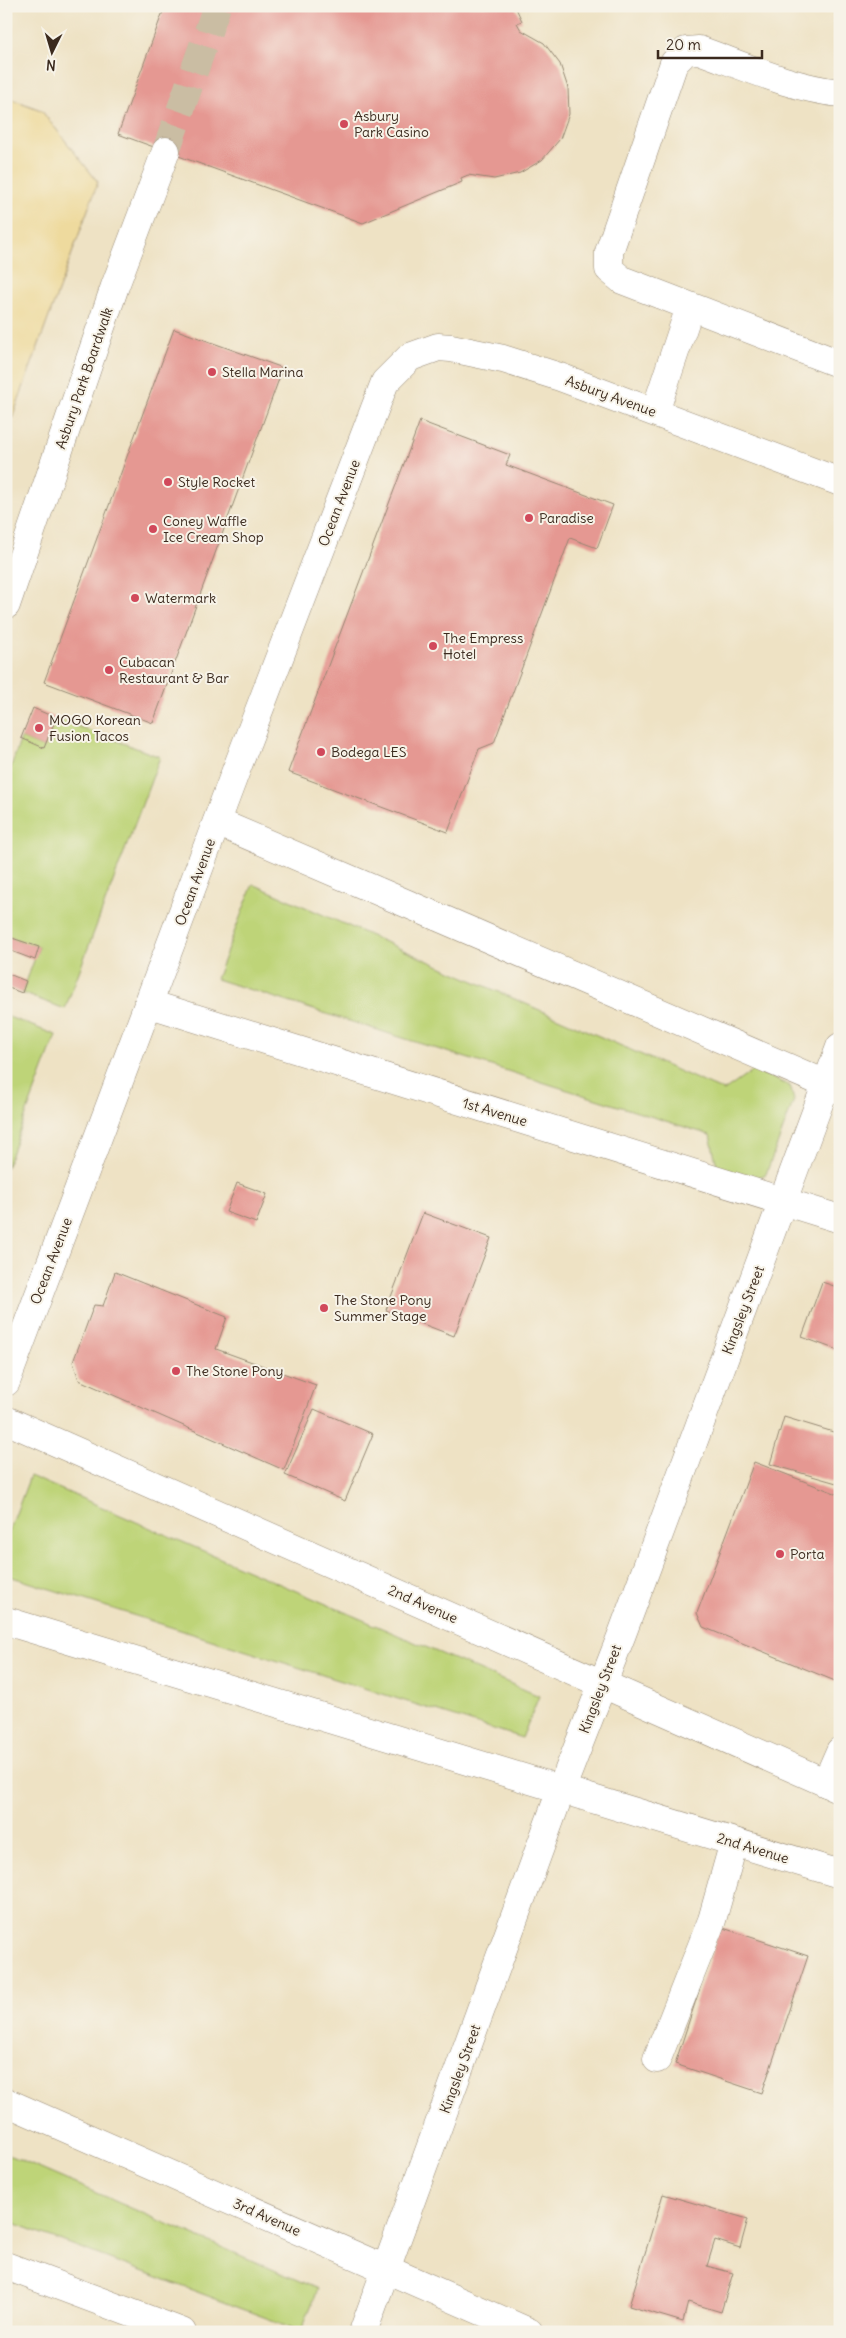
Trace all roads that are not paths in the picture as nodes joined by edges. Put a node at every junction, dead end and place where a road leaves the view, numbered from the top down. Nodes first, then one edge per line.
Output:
1 (840, 92) edge
2 (166, 151) tunnel mouth
3 (690, 308) junction
4 (840, 364) edge
5 (385, 382) joint
6 (654, 412) junction
7 (840, 482) edge
8 (6, 605) edge
9 (217, 822) junction
10 (150, 1004) junction
11 (840, 1047) edge
12 (833, 1087) edge
13 (783, 1201) junction
14 (840, 1219) edge
15 (6, 1382) edge
16 (6, 1420) edge
17 (6, 1621) edge
18 (602, 1684) junction
19 (840, 1751) edge
20 (833, 1786) edge
21 (561, 1790) junction
22 (734, 1842) junction
23 (840, 1874) edge
24 (657, 2059) dead end
25 (6, 2102) edge
26 (6, 2266) edge
27 (387, 2269) junction
28 (182, 2332) edge
29 (363, 2332) edge
30 (529, 2332) edge

1 - 3 street
2 - 8 street, Asbury Park Boardwalk
3 - 4 street
3 - 6 street
5 - 6 street, Asbury Avenue
5 - 9 street, Ocean Avenue
6 - 7 street, Asbury Avenue
9 - 10 street, Ocean Avenue
9 - 12 street
10 - 13 street, 1st Avenue
10 - 15 street, Ocean Avenue
11 - 12 street, Kingsley Street
12 - 13 street, Kingsley Street
13 - 14 street, 1st Avenue
13 - 18 street, Kingsley Street
16 - 18 street, 2nd Avenue
17 - 21 street, 2nd Avenue
18 - 20 street, 2nd Avenue
18 - 21 street, Kingsley Street
19 - 20 street
21 - 22 street, 2nd Avenue
21 - 27 street, Kingsley Street
22 - 23 street, 2nd Avenue
22 - 24 street
25 - 27 street, 3rd Avenue
26 - 28 street
27 - 29 street, Kingsley Street
27 - 30 street, 3rd Avenue

